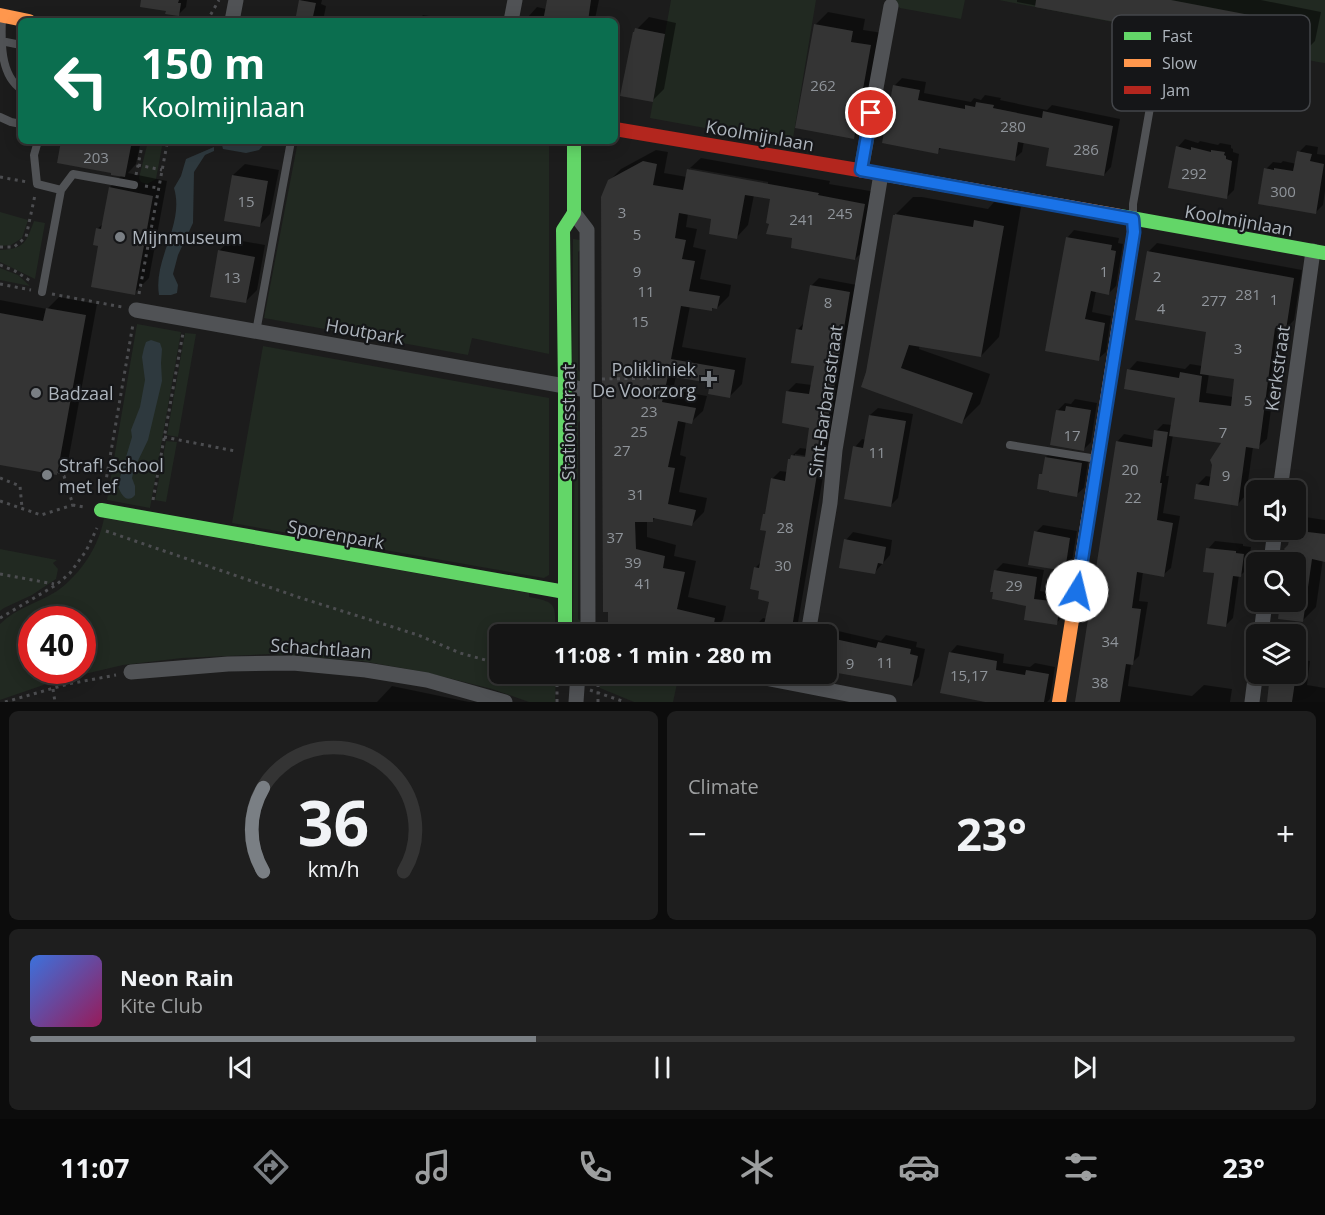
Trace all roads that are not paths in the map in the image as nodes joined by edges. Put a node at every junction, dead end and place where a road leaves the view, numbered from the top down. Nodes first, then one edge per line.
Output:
1 (236, 0) edge
2 (515, 0) edge
3 (891, 6) dead end
4 (1, 10) edge
5 (21, 18) edge
6 (233, 18) edge
7 (512, 18) edge
8 (2, 41) junction
9 (18, 44) edge
10 (18, 87) edge
11 (1149, 111) edge
12 (0, 117) edge
13 (18, 123) edge
14 (618, 129) edge
15 (37, 144) edge
16 (290, 144) edge
17 (574, 144) edge
18 (861, 170) junction
19 (881, 174) junction
20 (134, 185) road end
21 (61, 190) junction
22 (574, 213) junction
23 (1133, 219) junction
24 (1319, 252) edge
25 (42, 292) road end
26 (136, 310) road end
27 (256, 332) junction
28 (587, 385) junction
29 (565, 386) junction
30 (1010, 445) dead end
31 (1097, 459) junction
32 (1282, 480) edge
33 (101, 510) road end
34 (565, 592) junction
35 (565, 624) edge
36 (588, 624) edge
37 (810, 624) edge
38 (131, 672) road end
39 (577, 684) edge
40 (820, 684) edge
41 (1254, 684) edge
42 (505, 702) edge
43 (576, 702) edge
44 (889, 702) edge
45 (1059, 702) edge
46 (1252, 702) edge

1 - 6 street
2 - 7 street
3 - 18 street
4 - 5 street
4 - 8 lane
8 - 9 lane
8 - 10 lane
11 - 23 lane
12 - 13 lane
14 - 18 street, Koolmijnlaan
15 - 21 lane
16 - 27 lane
17 - 22 street, Stationsstraat
18 - 19 street, Koolmijnlaan
19 - 23 street, Koolmijnlaan
19 - 37 street, Sint-Barbarastraat
20 - 21 lane
21 - 25 lane
22 - 28 street, Stationsstraat
22 - 29 street, Stationsstraat
23 - 24 street, Koolmijnlaan
23 - 31 street
24 - 32 street, Kerkstraat
26 - 27 street, Houtpark
27 - 29 street, Houtpark
28 - 29 street, Houtpark
28 - 36 street, Stationsstraat
29 - 34 street, Stationsstraat
30 - 31 lane
31 - 45 street
33 - 34 street, Sporenpark
34 - 35 street, Stationsstraat
38 - 42 street, Schachtlaan
39 - 43 street
40 - 44 street
41 - 46 street

